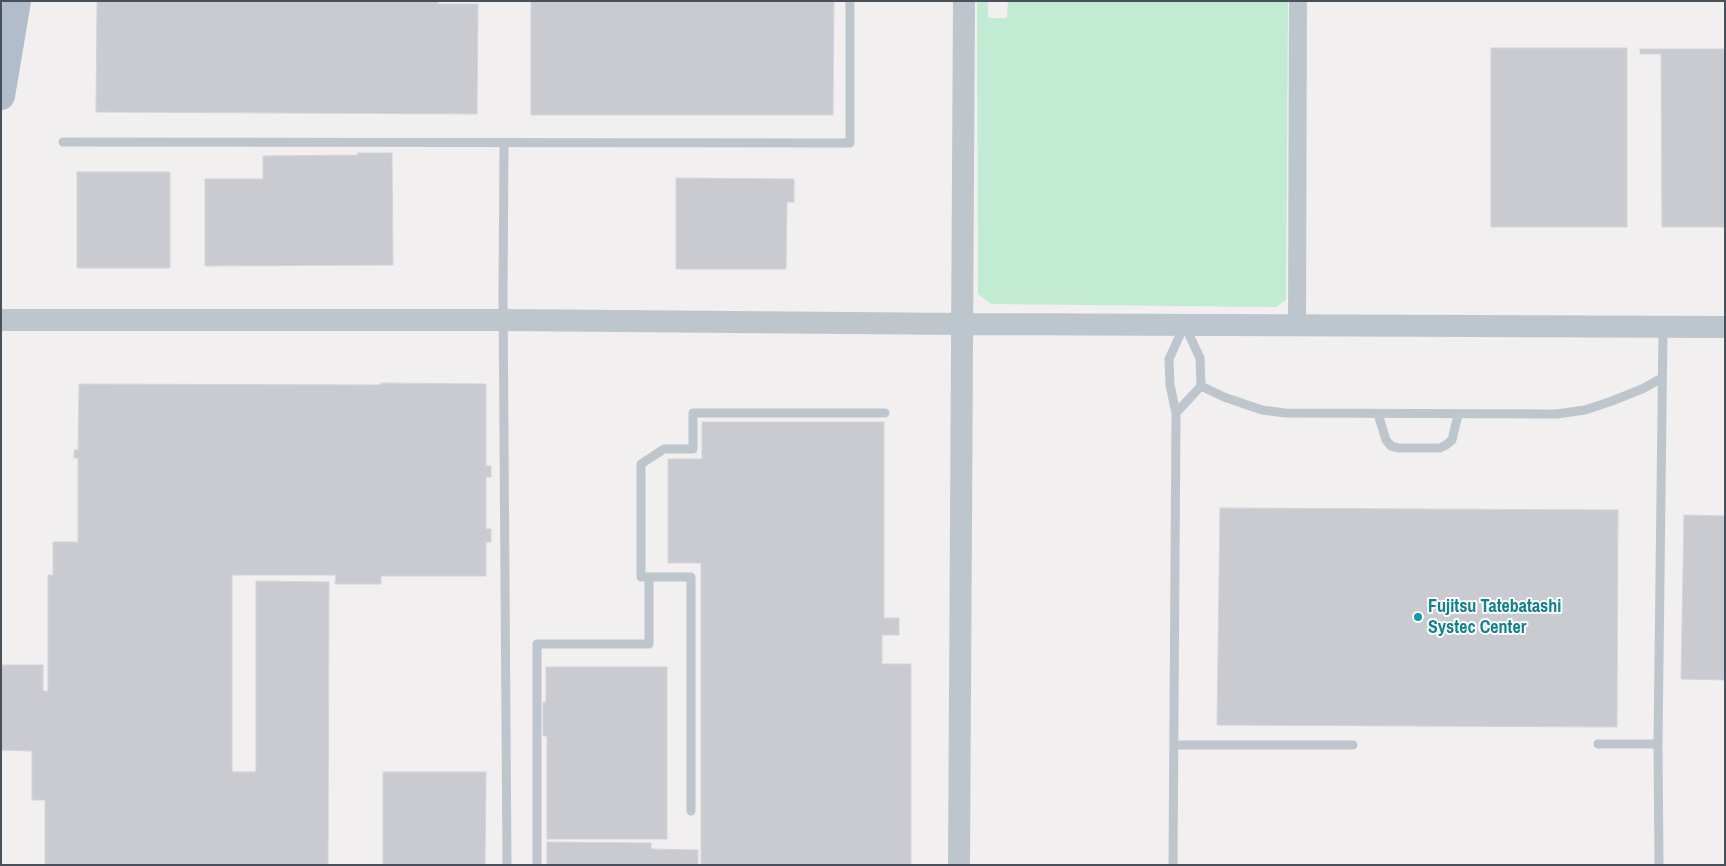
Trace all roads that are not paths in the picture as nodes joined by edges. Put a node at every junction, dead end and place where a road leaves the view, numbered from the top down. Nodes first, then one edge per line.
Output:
1 (17, 1) edge
2 (850, 1) edge
3 (964, 1) edge
4 (1298, 1) edge
5 (3, 68) edge
6 (1, 96) edge
7 (63, 142) dead end
8 (504, 144) junction
9 (1, 320) edge
10 (504, 320) junction
11 (963, 324) junction
12 (1185, 325) junction
13 (1297, 326) junction
14 (1663, 326) junction
15 (1725, 327) edge
16 (1662, 378) junction
17 (1201, 386) junction
18 (885, 413) dead end
19 (1176, 413) junction
20 (1378, 414) junction
21 (1458, 415) junction
22 (649, 577) junction
23 (1598, 744) dead end
24 (1658, 744) junction
25 (1174, 745) junction
26 (1353, 745) dead end
27 (691, 811) dead end
28 (507, 865) edge
29 (537, 865) edge
30 (959, 865) edge
31 (1173, 865) edge
32 (1659, 865) edge

1 - 5 main road
2 - 8 lane
3 - 11 street
4 - 13 street
5 - 6 main road
7 - 8 lane
8 - 10 lane
9 - 10 street
10 - 11 street
10 - 28 lane
11 - 12 street
11 - 30 street
12 - 13 street
12 - 17 lane
12 - 19 lane
13 - 14 street
14 - 15 street
14 - 16 lane
16 - 21 lane
16 - 24 lane
17 - 19 lane
17 - 20 lane
18 - 22 lane
19 - 25 lane
20 - 21 lane
20 - 21 lane
22 - 27 lane
22 - 29 lane
23 - 24 lane
24 - 32 lane
25 - 26 lane
25 - 31 lane

